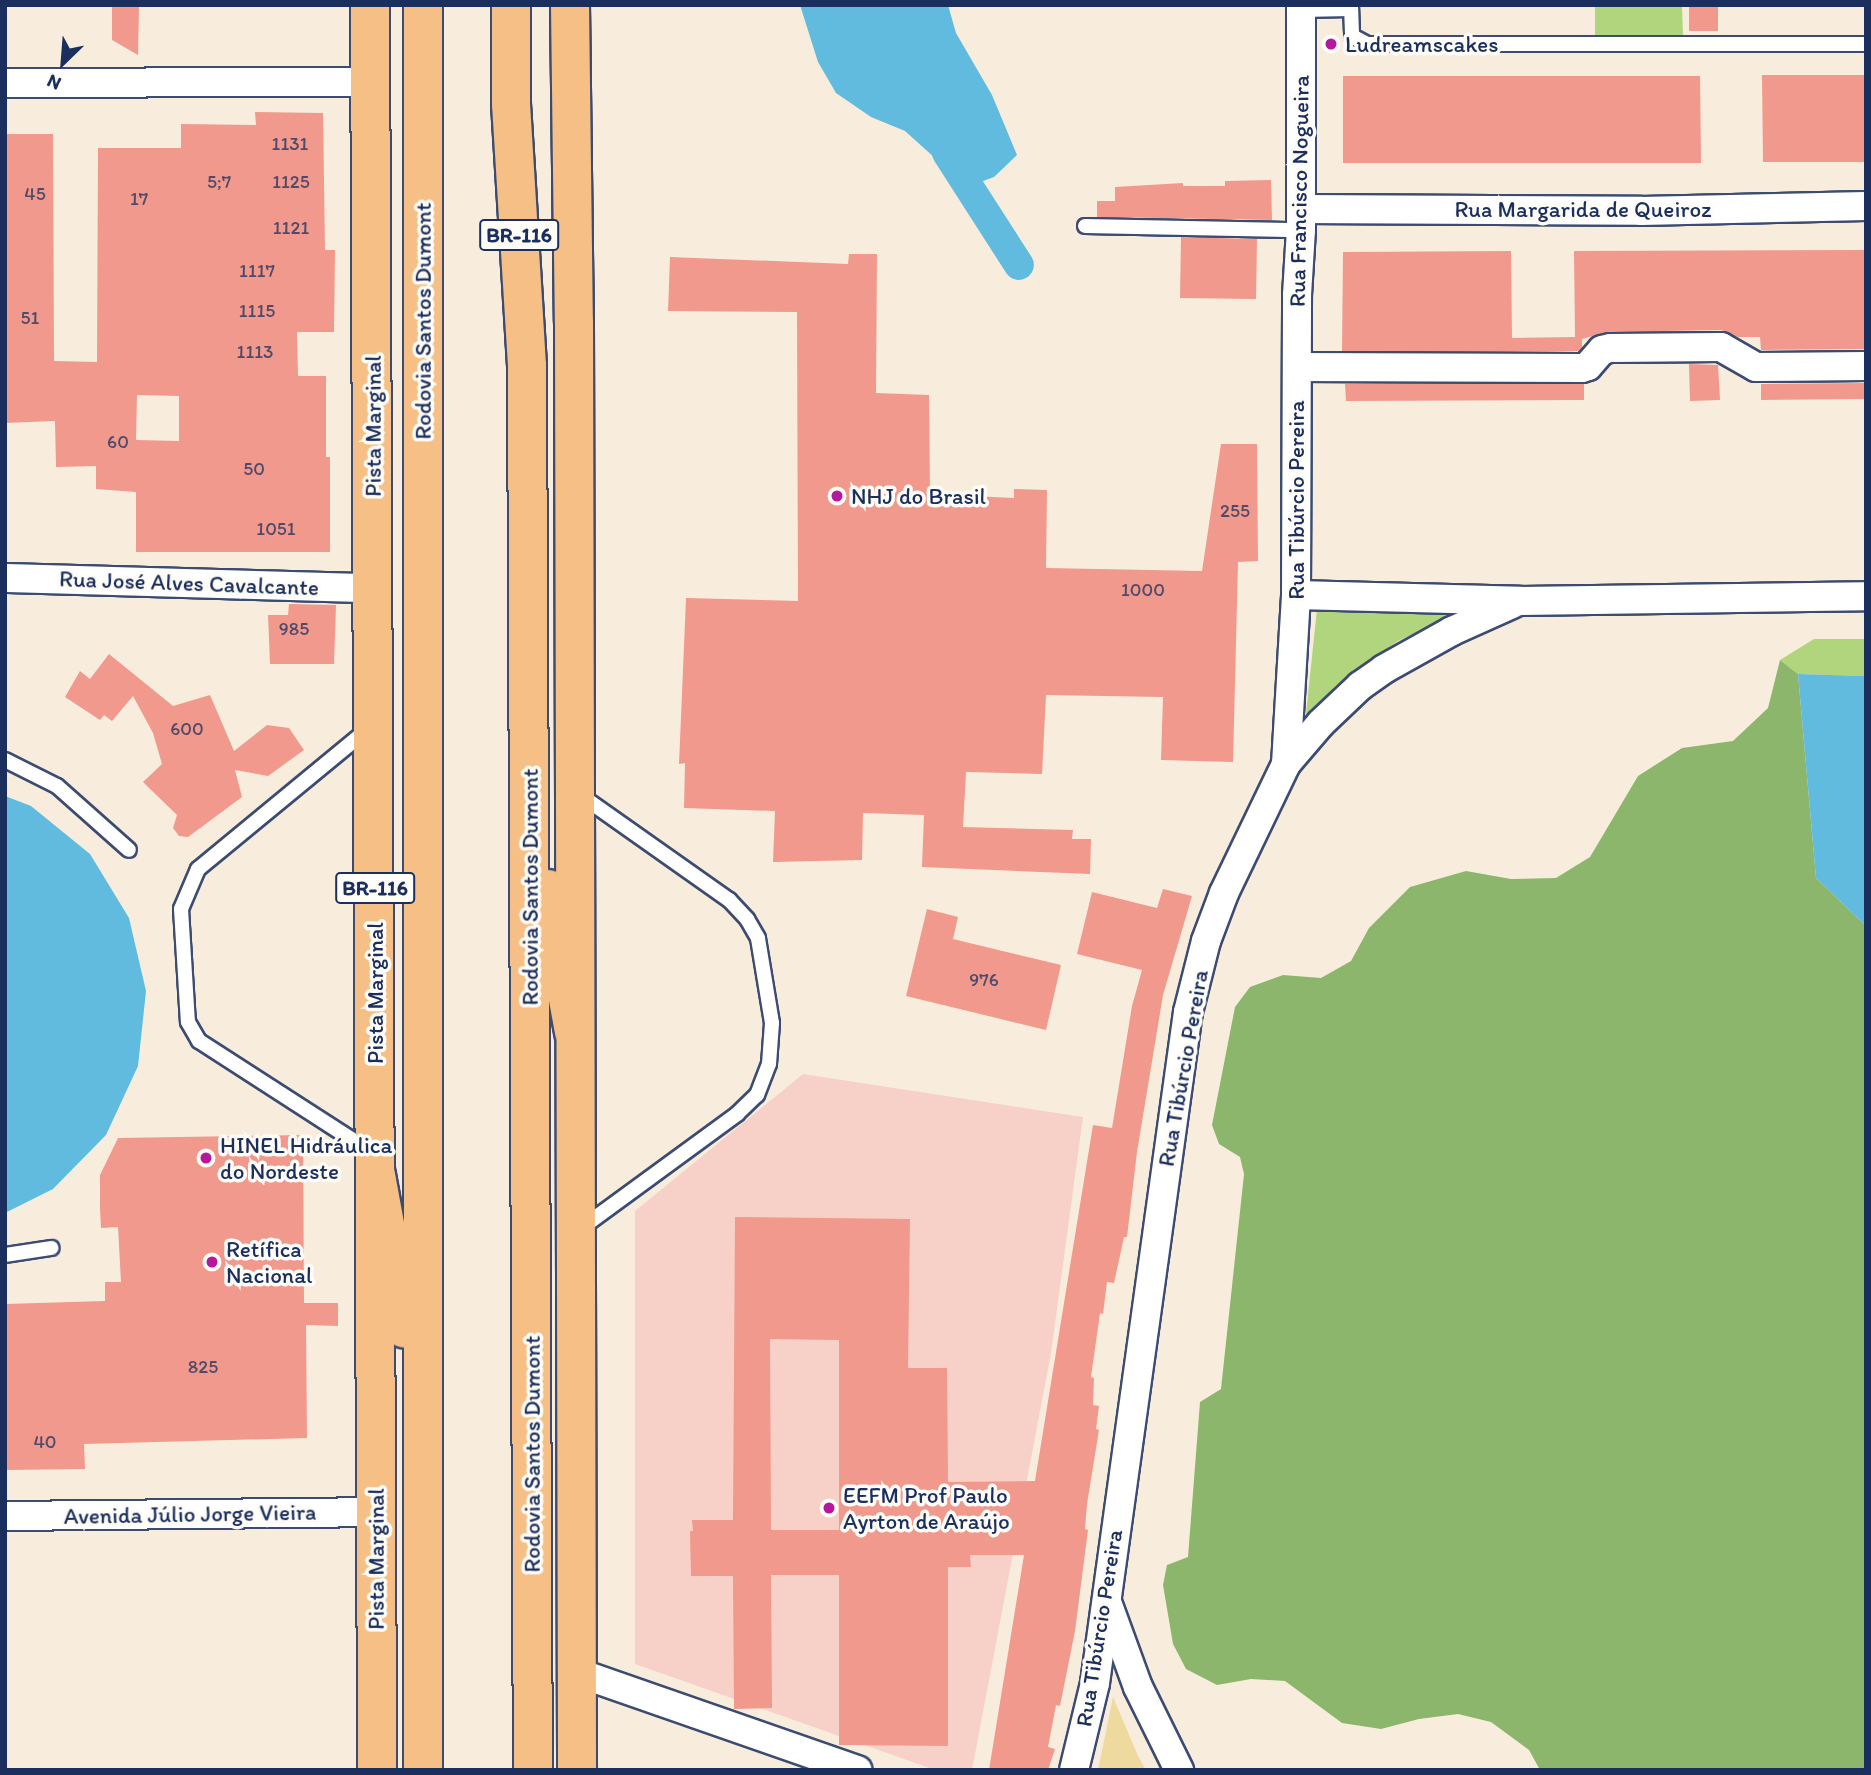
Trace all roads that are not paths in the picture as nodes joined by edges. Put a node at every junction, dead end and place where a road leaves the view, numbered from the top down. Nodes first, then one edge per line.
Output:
1 (370, 5) edge
2 (423, 5) edge
3 (511, 5) edge
4 (527, 5) edge
5 (569, 5) edge
6 (1351, 7) edge
7 (1301, 8) edge
8 (1866, 44) edge
9 (370, 82) junction
10 (5, 83) edge
11 (511, 104) junction
12 (1866, 205) edge
13 (1301, 219) junction
14 (1085, 226) dead end
15 (1866, 366) edge
16 (1297, 372) junction
17 (5, 578) edge
18 (374, 588) junction
19 (1296, 595) junction
20 (1866, 596) edge
21 (1520, 601) junction
22 (375, 723) junction
23 (5, 760) edge
24 (1286, 764) junction
25 (574, 791) junction
26 (530, 793) junction
27 (128, 850) dead end
28 (574, 1032) junction
29 (376, 1165) junction
30 (576, 1232) junction
31 (51, 1248) dead end
32 (5, 1255) edge
33 (421, 1424) junction
34 (375, 1512) junction
35 (5, 1516) edge
36 (1105, 1597) junction
37 (576, 1672) junction
38 (377, 1770) edge
39 (423, 1770) edge
40 (533, 1770) edge
41 (577, 1770) edge
42 (857, 1770) edge
43 (1074, 1770) edge
44 (1179, 1770) edge

1 - 9 main road, Pista Marginal / BR-116
2 - 33 main road, Rodovia Santos Dumont / BR-116
3 - 11 main road, Rodovia Santos Dumont / BR-116
4 - 11 main road
5 - 25 main road, BR-116
6 - 7 lane
6 - 8 lane
7 - 13 street, Rua Francisco Nogueira
9 - 10 street
9 - 18 main road, Pista Marginal / BR-116
11 - 26 main road, Rodovia Santos Dumont / BR-116
12 - 13 street, Rua Margarida de Queiroz
13 - 14 lane
13 - 16 street, Rua Francisco Nogueira
15 - 16 street
16 - 19 street, Rua Tibúrcio Pereira
17 - 18 street, Rua José Alves Cavalcante
18 - 22 main road, Pista Marginal / BR-116
19 - 21 street
19 - 24 street, Rua Tibúrcio Pereira
20 - 21 street
21 - 24 street
22 - 29 main road, Pista Marginal / BR-116
22 - 29 lane
23 - 27 lane
24 - 36 street, Rua Tibúrcio Pereira
25 - 28 main road, BR-116
25 - 30 lane
26 - 28 main road
26 - 40 main road, Rodovia Santos Dumont / BR-116
28 - 30 main road, BR-116
29 - 33 main road
29 - 34 main road, Pista Marginal / BR-116
30 - 37 main road, BR-116
31 - 32 lane
33 - 39 main road, Rodovia Santos Dumont / BR-116
34 - 35 street, Avenida Júlio Jorge Vieira
34 - 38 main road, Pista Marginal / BR-116
36 - 43 street, Rua Tibúrcio Pereira
36 - 44 street
37 - 41 main road, BR-116
37 - 42 street

